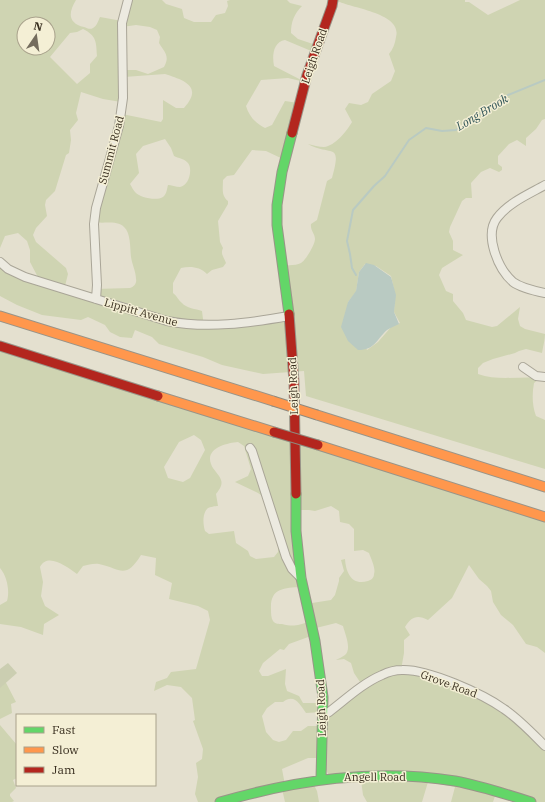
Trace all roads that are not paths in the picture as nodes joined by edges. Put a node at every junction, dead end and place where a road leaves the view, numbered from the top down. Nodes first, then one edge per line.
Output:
1 (128, 0) edge
2 (333, 0) edge
3 (545, 185) edge
4 (0, 262) edge
5 (545, 293) edge
6 (96, 299) junction
7 (0, 316) edge
8 (289, 316) junction
9 (0, 346) edge
10 (523, 366) dead end
11 (545, 377) edge
12 (250, 448) dead end
13 (545, 487) edge
14 (545, 517) edge
15 (301, 578) junction
16 (324, 715) junction
17 (545, 746) edge
18 (321, 779) junction
19 (220, 802) edge
20 (531, 802) edge

1 - 6 street, Summit Road
2 - 8 main road, Leigh Road
3 - 5 street
4 - 6 street, Lippitt Avenue
6 - 8 street, Lippitt Avenue
7 - 13 main road, bridge
8 - 15 main road, Leigh Road
9 - 14 main road, bridge
10 - 11 street
12 - 15 street
15 - 16 main road, Leigh Road
16 - 17 street, Grove Road
16 - 18 main road, Leigh Road
18 - 19 main road, Angell Road
18 - 20 main road, Angell Road

